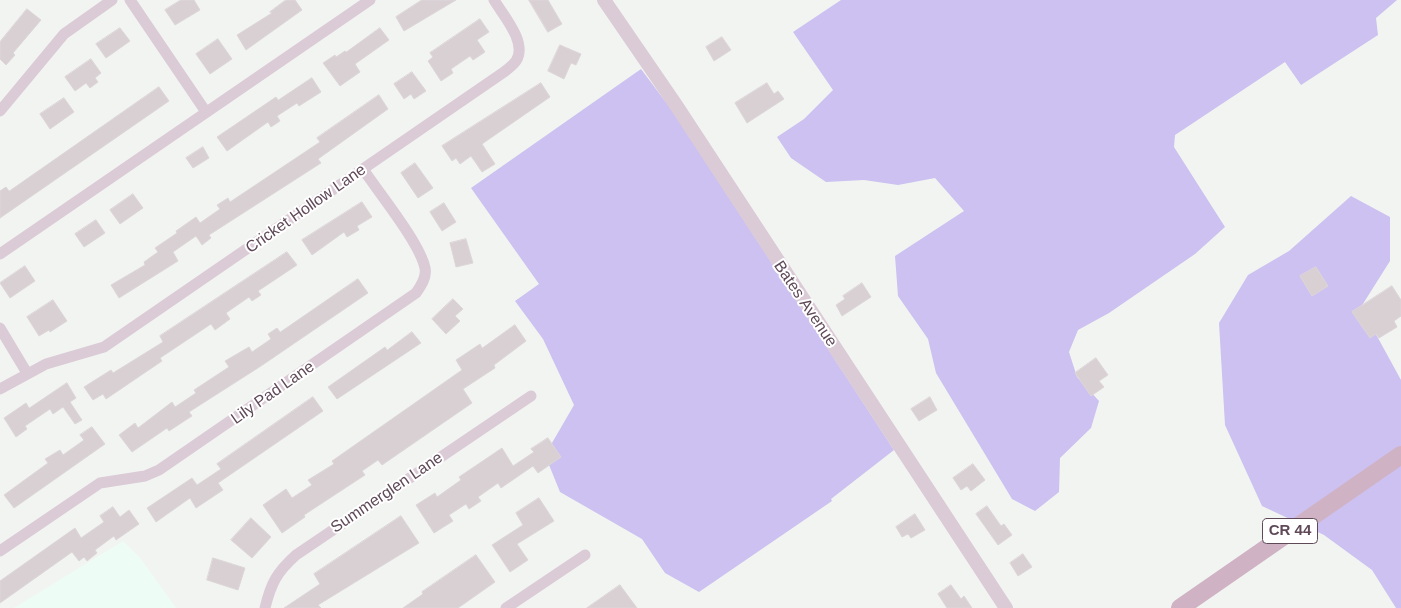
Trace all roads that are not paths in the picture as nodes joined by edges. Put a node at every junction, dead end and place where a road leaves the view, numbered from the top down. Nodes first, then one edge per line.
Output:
1 (112, 0) edge
2 (130, 0) edge
3 (370, 0) edge
4 (494, 0) edge
5 (604, 0) edge
6 (0, 111) edge
7 (206, 112) junction
8 (363, 169) junction
9 (0, 254) edge
10 (0, 328) edge
11 (27, 372) junction
12 (0, 389) edge
13 (531, 396) dead end
14 (1401, 455) edge
15 (0, 550) edge
16 (585, 555) dead end
17 (265, 608) edge
18 (506, 608) edge
19 (1006, 608) edge
20 (1180, 608) edge

1 - 6 street
2 - 7 street
3 - 7 street
4 - 8 street, Cricket Hollow Lane
5 - 19 street, Bates Avenue
7 - 9 street
8 - 11 street, Cricket Hollow Lane
8 - 15 street, Lily Pad Lane
10 - 11 street
11 - 12 street, Cricket Hollow Lane
13 - 17 street, Summerglen Lane
14 - 20 main road, CR 44
16 - 18 street

